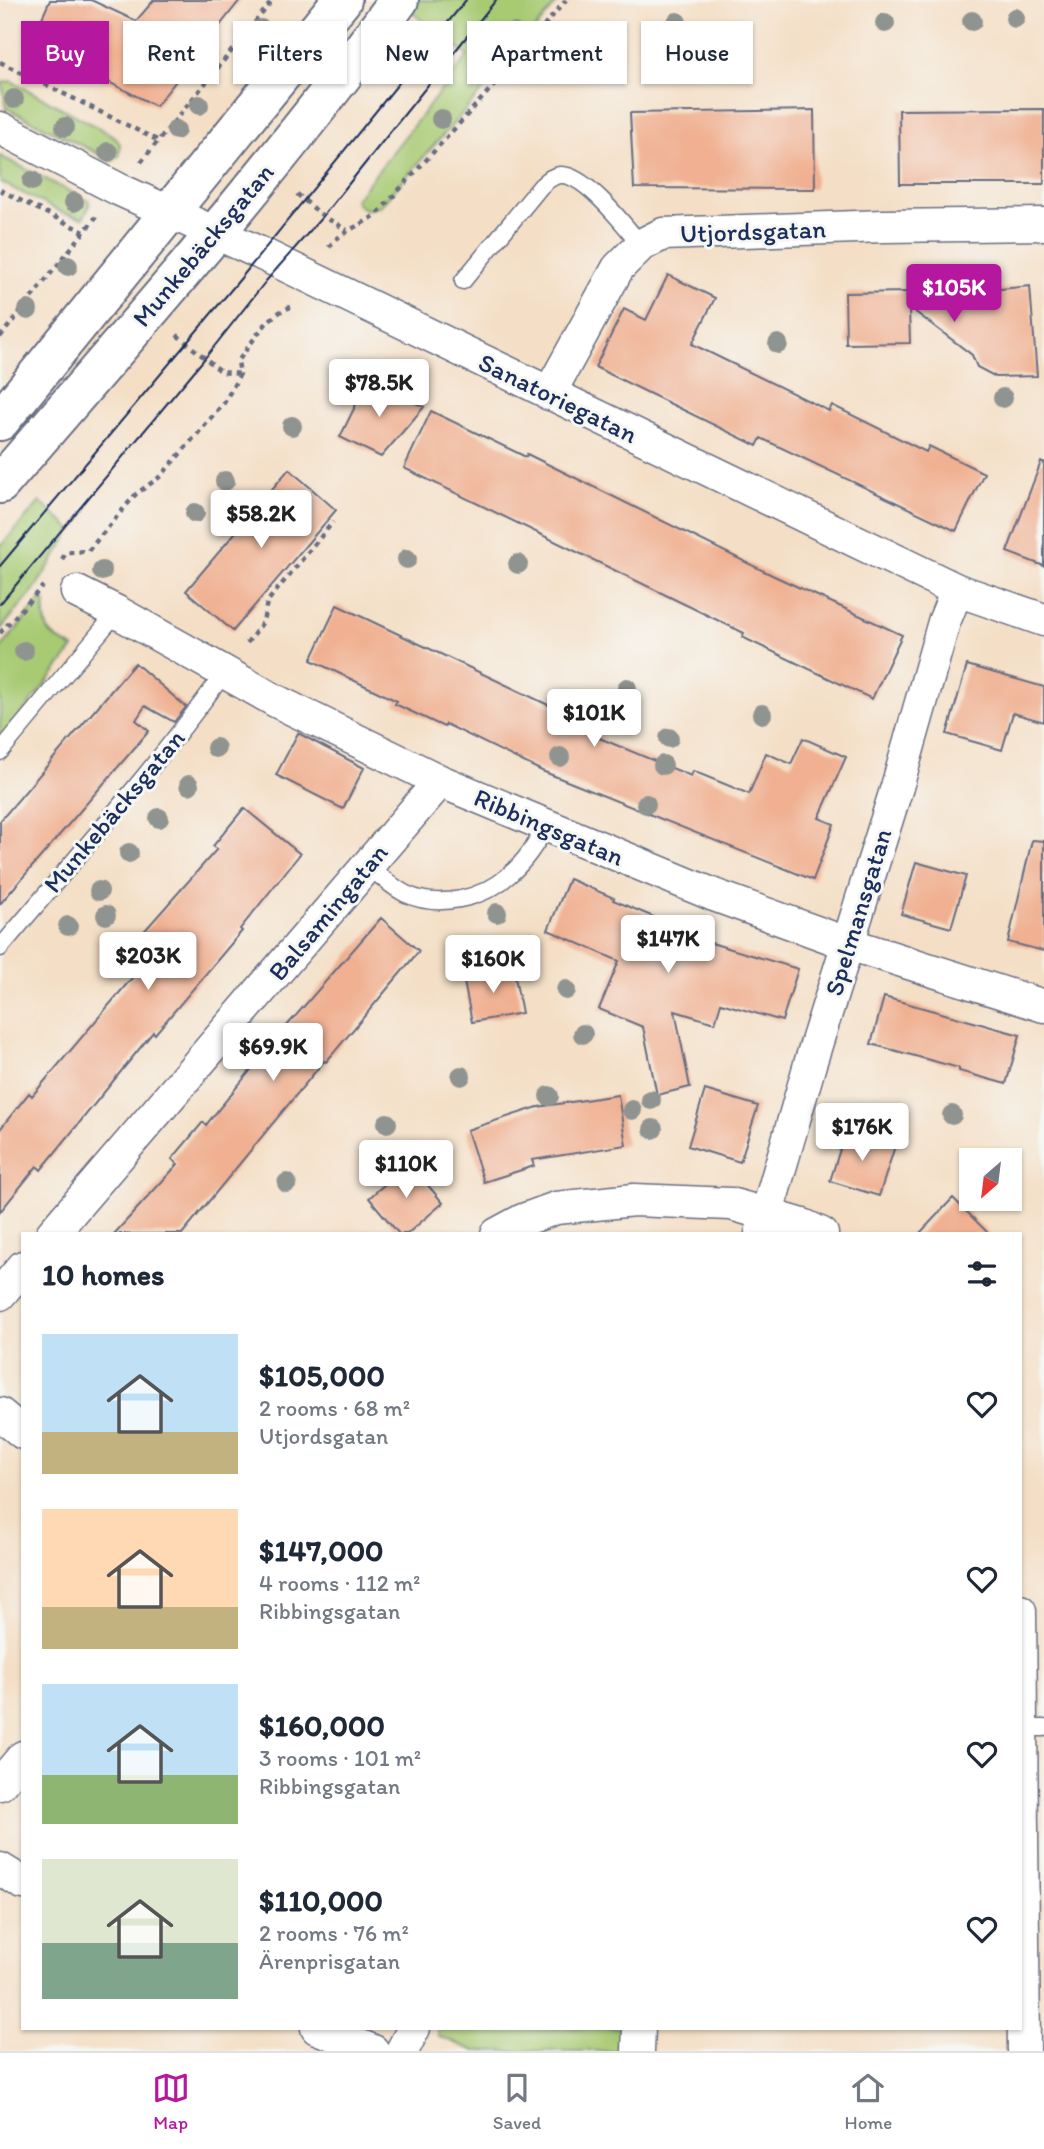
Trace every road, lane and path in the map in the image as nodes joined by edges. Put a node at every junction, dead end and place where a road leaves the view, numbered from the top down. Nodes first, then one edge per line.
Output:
1 (342, 0) edge
2 (399, 0) edge
3 (566, 0) edge
4 (0, 62) edge
5 (0, 128) edge
6 (159, 141) dead end
7 (0, 190) edge
8 (169, 213) junction
9 (1044, 225) edge
10 (84, 232) dead end
11 (214, 233) junction
12 (641, 245) junction
13 (312, 278) junction
14 (463, 281) dead end
15 (549, 394) junction
16 (0, 421) edge
17 (0, 484) edge
18 (333, 522) dead end
19 (60, 562) dead end
20 (47, 582) dead end
21 (957, 590) junction
22 (78, 592) dead end
23 (117, 611) junction
24 (1044, 620) edge
25 (0, 633) edge
26 (225, 672) junction
27 (0, 752) edge
28 (440, 781) junction
29 (548, 825) junction
30 (368, 865) junction
31 (849, 944) junction
32 (0, 947) edge
33 (1044, 1006) edge
34 (764, 1224) edge
35 (54, 1232) edge
36 (500, 1232) edge
37 (818, 1232) edge
38 (21, 1269) edge
39 (0, 1294) edge
40 (0, 1414) edge
41 (21, 1431) edge
42 (1022, 1633) edge
43 (1044, 1633) edge
44 (1022, 1641) edge
45 (1033, 1728) edge
46 (21, 1759) edge
47 (0, 1784) edge
48 (0, 1869) edge
49 (21, 1882) edge
50 (321, 2030) edge
51 (413, 2030) edge
52 (639, 2030) edge
53 (366, 2050) edge
54 (402, 2051) edge
55 (638, 2051) edge
56 (1024, 2051) edge

1 - 8 street, Munkebäcksgatan
2 - 11 street, Munkebäcksgatan
3 - 13 path
4 - 6 path
5 - 8 street, Sanatoriegatan
7 - 10 path
8 - 11 street, Sanatoriegatan
8 - 16 street, Munkebäcksgatan
9 - 12 street, Utjordsgatan
11 - 13 street, Sanatoriegatan
11 - 17 street, Munkebäcksgatan
12 - 14 lane
12 - 15 street, Utjordsgatan
13 - 15 street, Sanatoriegatan
13 - 19 path
15 - 21 street, Sanatoriegatan
18 - 26 path
20 - 25 path
21 - 24 street, Sanatoriegatan
21 - 31 street, Spelmansgatan
22 - 23 street, Ribbingsgatan
23 - 26 street, Ribbingsgatan
23 - 27 lane
26 - 28 street, Ribbingsgatan
26 - 32 lane, Munkebäcksgatan
28 - 29 street, Ribbingsgatan
28 - 30 street, Balsamingatan
29 - 30 lane
29 - 31 street, Ribbingsgatan
30 - 35 street, Balsamingatan
31 - 33 street, Ribbingsgatan
31 - 34 street, Spelmansgatan
34 - 36 street
34 - 37 street
38 - 39 street
40 - 41 street
42 - 43 street
44 - 45 street
45 - 56 street
46 - 47 street
48 - 49 street
50 - 53 street
51 - 54 street
52 - 55 street

